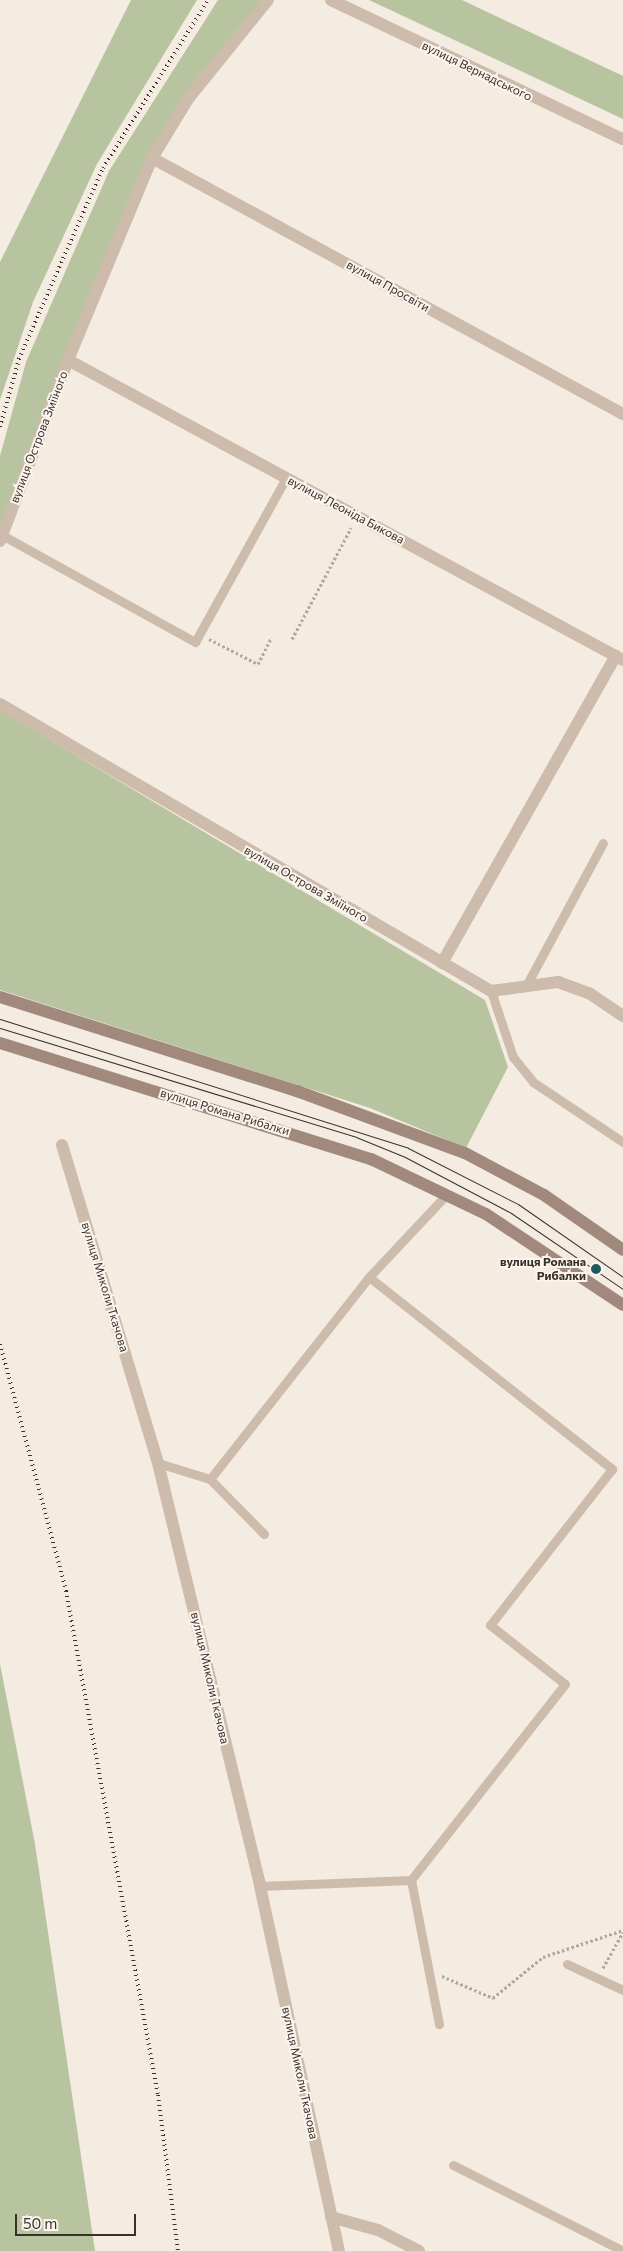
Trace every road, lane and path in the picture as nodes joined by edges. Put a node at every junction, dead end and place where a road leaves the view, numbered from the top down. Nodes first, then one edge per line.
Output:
1 (268, 0) edge
2 (332, 0) edge
3 (352, 4) edge
4 (623, 139) edge
5 (152, 158) junction
6 (68, 360) junction
7 (623, 414) edge
8 (286, 478) junction
9 (357, 516) junction
10 (1, 538) edge
11 (200, 634) junction
12 (272, 637) dead end
13 (292, 639) dead end
14 (619, 658) edge
15 (0, 704) edge
16 (603, 843) dead end
17 (442, 963) junction
18 (527, 984) junction
19 (492, 991) junction
20 (0, 997) edge
21 (623, 1016) edge
22 (0, 1043) edge
23 (623, 1142) edge
24 (62, 1145) dead end
25 (447, 1194) junction
26 (623, 1250) edge
27 (369, 1278) junction
28 (623, 1305) edge
29 (158, 1463) junction
30 (210, 1479) junction
31 (264, 1534) dead end
32 (411, 1880) junction
33 (260, 1886) junction
34 (623, 1931) edge
35 (568, 1964) dead end
36 (428, 1970) junction
37 (598, 1977) junction
38 (623, 1990) edge
39 (439, 2024) dead end
40 (452, 2165) dead end
41 (331, 2217) junction
42 (339, 2251) edge
43 (419, 2251) edge
44 (623, 2251) edge

1 - 5 street, вулиця Острова Зміїного
2 - 3 street, вулиця Вернадського
3 - 4 street, вулиця Вернадського
5 - 6 street, вулиця Острова Зміїного
5 - 7 street, вулиця Просвіти
6 - 8 street, вулиця Леоніда Бикова
6 - 10 street, вулиця Острова Зміїного
8 - 9 street, вулиця Леоніда Бикова
8 - 11 lane
9 - 13 path
9 - 14 street, вулиця Леоніда Бикова
10 - 11 lane
11 - 12 path
14 - 17 street
15 - 17 street, вулиця Острова Зміїного
16 - 18 lane
17 - 19 street, вулиця Острова Зміїного
18 - 19 street
18 - 21 street
19 - 23 lane
20 - 26 main road
22 - 25 main road, вулиця Романа Рибалки
24 - 29 street, вулиця Миколи Ткачова
25 - 27 lane
25 - 28 main road, вулиця Романа Рибалки
27 - 30 lane
27 - 32 lane
29 - 30 lane
29 - 33 street, вулиця Миколи Ткачова
30 - 31 lane
32 - 33 lane
32 - 36 lane
33 - 41 street, вулиця Миколи Ткачова
34 - 36 path
34 - 37 path
35 - 37 lane
36 - 39 lane
37 - 38 lane
40 - 44 lane
41 - 42 street, вулиця Миколи Ткачова
41 - 43 street

